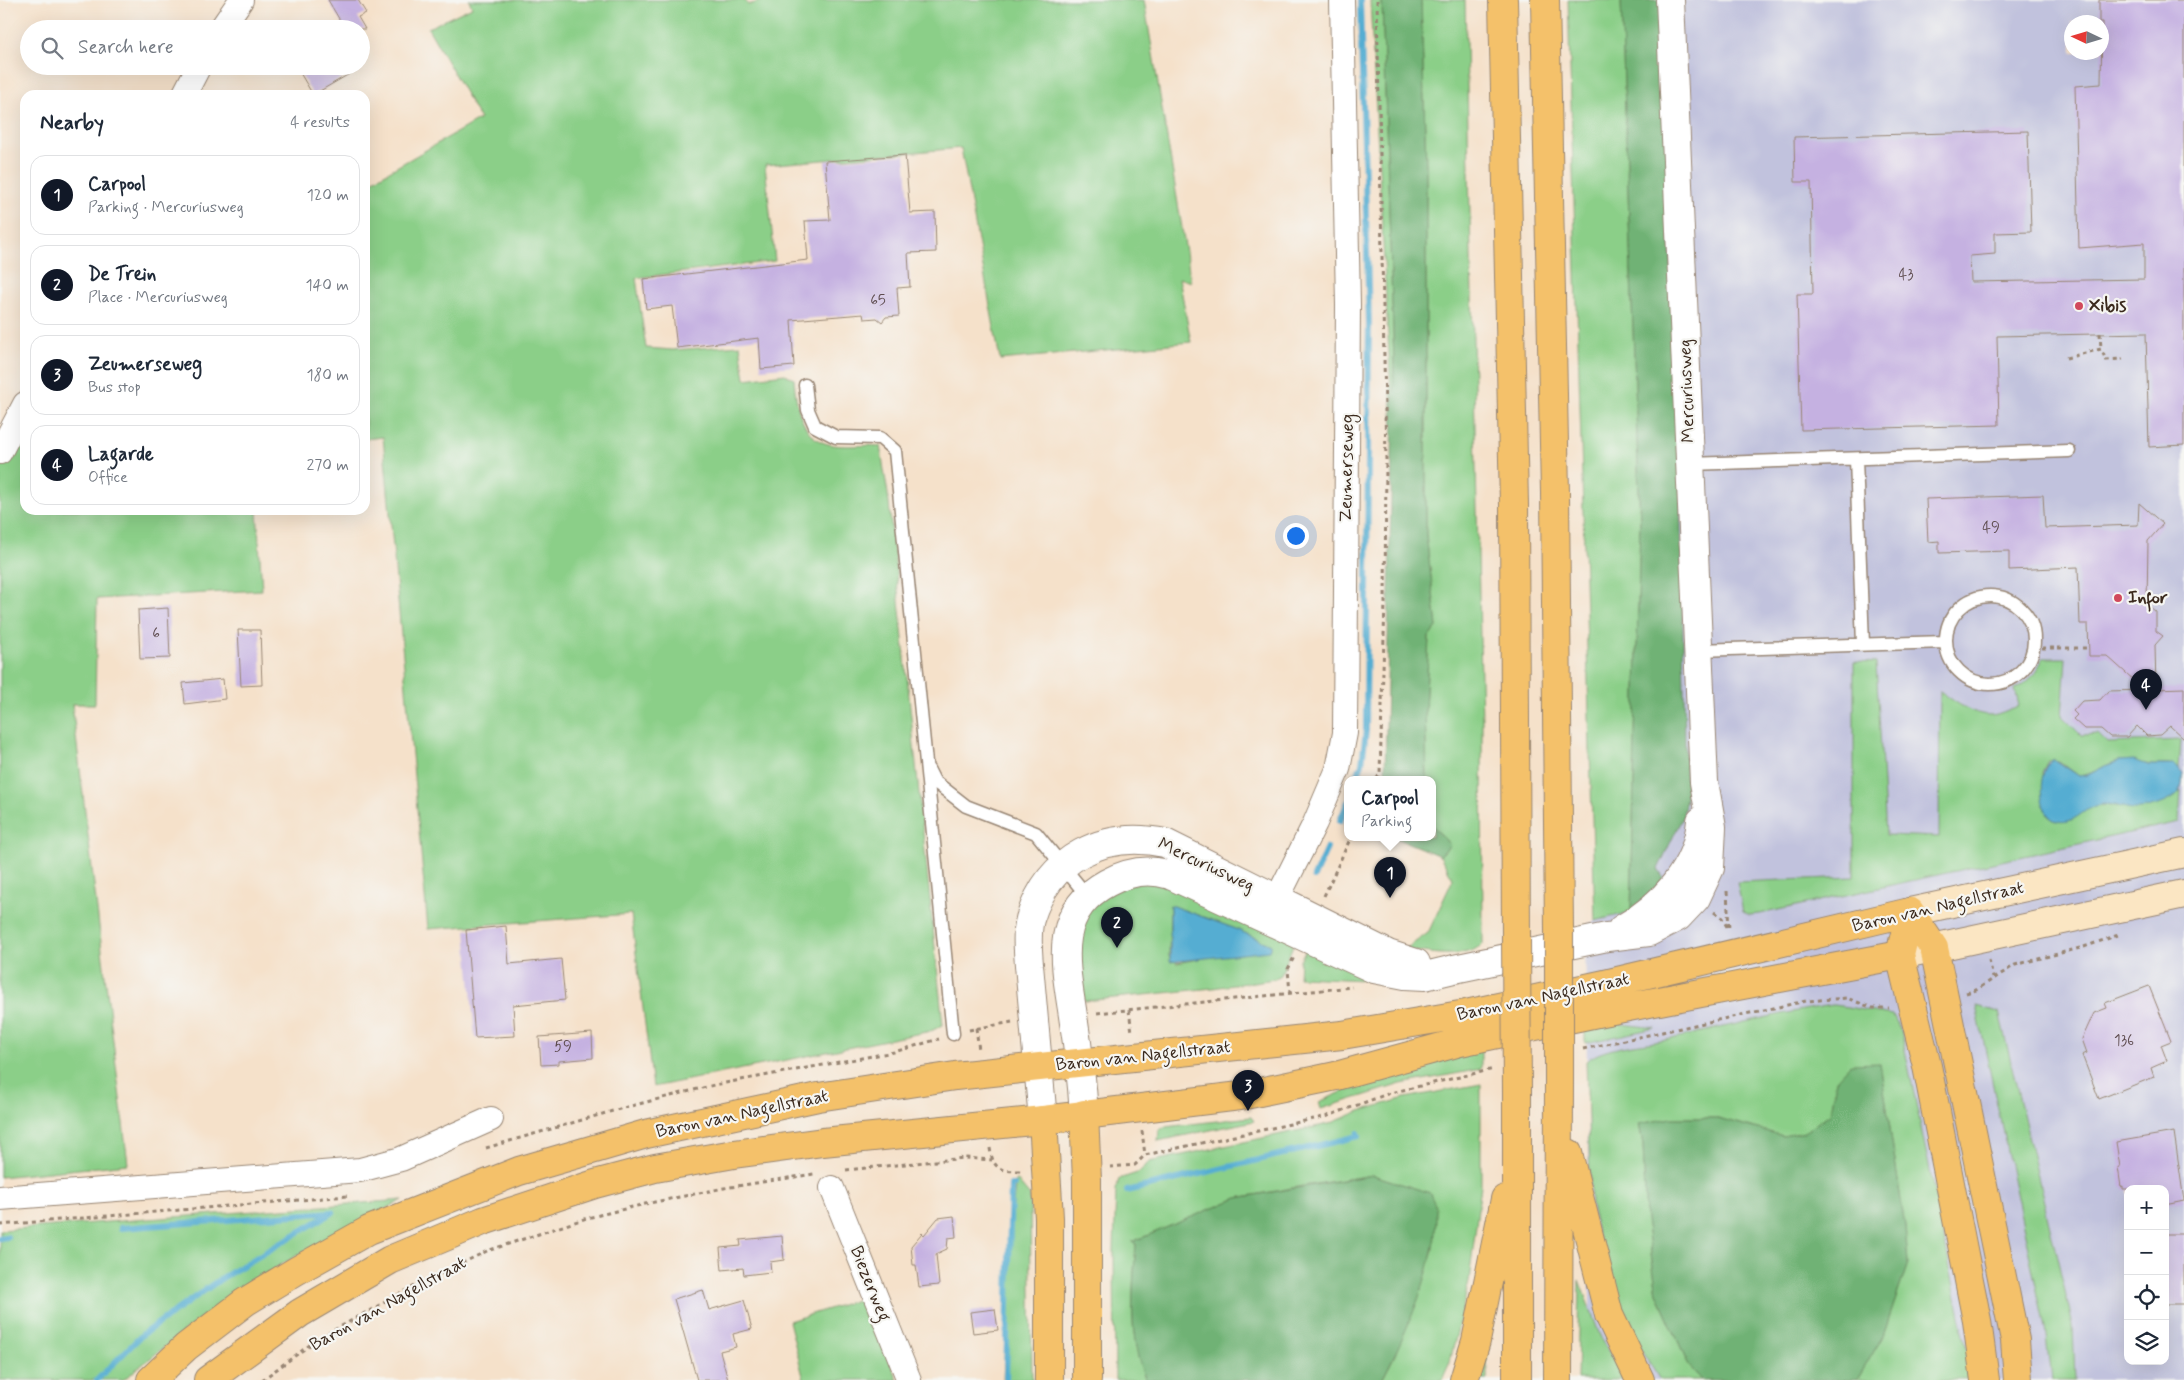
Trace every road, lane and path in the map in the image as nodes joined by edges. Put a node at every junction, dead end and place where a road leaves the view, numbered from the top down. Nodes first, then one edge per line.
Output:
1 (241, 0) edge
2 (1342, 0) edge
3 (1377, 0) edge
4 (1503, 0) edge
5 (1545, 0) edge
6 (1670, 0) edge
7 (227, 20) edge
8 (194, 75) edge
9 (186, 90) edge
10 (2100, 333) dead end
11 (2101, 349) junction
12 (2066, 358) dead end
13 (2123, 359) dead end
14 (805, 385) dead end
15 (20, 414) edge
16 (2069, 451) dead end
17 (0, 452) edge
18 (1856, 459) junction
19 (1690, 464) junction
20 (1946, 642) junction
21 (1863, 644) junction
22 (2034, 648) junction
23 (2089, 648) dead end
24 (1698, 650) junction
25 (926, 764) junction
26 (1378, 776) edge
27 (2184, 853) edge
28 (1063, 866) junction
29 (2184, 894) edge
30 (1088, 897) junction
31 (1272, 909) junction
32 (1910, 912) junction
33 (2119, 934) dead end
34 (1934, 948) junction
35 (1900, 955) junction
36 (1290, 992) dead end
37 (1943, 997) junction
38 (1911, 1003) junction
39 (1130, 1010) dead end
40 (953, 1034) dead end
41 (1573, 1052) dead end
42 (1080, 1063) junction
43 (1038, 1068) junction
44 (1497, 1069) dead end
45 (1084, 1114) junction
46 (1558, 1118) junction
47 (491, 1120) dead end
48 (1044, 1120) junction
49 (1517, 1134) junction
50 (1087, 1169) junction
51 (1047, 1170) junction
52 (829, 1178) junction
53 (0, 1198) edge
54 (1084, 1374) edge
55 (151, 1380) edge
56 (208, 1380) edge
57 (262, 1380) edge
58 (908, 1380) edge
59 (1049, 1380) edge
60 (1464, 1380) edge
61 (1517, 1380) edge
62 (1558, 1380) edge
63 (1640, 1380) edge
64 (1985, 1380) edge
65 (2018, 1380) edge

1 - 7 street
2 - 31 street, Zeumerseweg
3 - 26 path, Zeumerseweg
4 - 49 main road, bridge
5 - 46 main road, bridge
6 - 19 street, Mercuriusweg
8 - 9 street
10 - 11 path
11 - 12 path
11 - 13 path
14 - 25 lane
15 - 17 street
16 - 18 lane
18 - 19 lane
18 - 21 lane
19 - 24 street, Mercuriusweg
20 - 21 lane
20 - 22 lane
20 - 22 lane
21 - 24 lane
22 - 23 path
24 - 31 street, Mercuriusweg
25 - 28 lane
25 - 40 lane
27 - 32 main road, Baron van Nagellstraat
28 - 30 lane
28 - 31 street, Mercuriusweg
28 - 43 street, Mercuriusweg
29 - 34 main road, Baron van Nagellstraat
30 - 31 street, Mercuriusweg
30 - 42 street, Mercuriusweg
32 - 34 main road
32 - 35 main road
32 - 42 main road, Baron van Nagellstraat
33 - 37 path
34 - 35 main road, Baron van Nagellstraat
34 - 37 main road
35 - 38 main road
35 - 45 main road, Baron van Nagellstraat
36 - 39 path
37 - 65 main road
38 - 41 path
38 - 64 main road
42 - 43 main road, Baron van Nagellstraat
42 - 45 street, Mercuriusweg
43 - 48 street, Mercuriusweg
43 - 55 main road, Baron van Nagellstraat
44 - 50 path
45 - 48 main road, Baron van Nagellstraat
45 - 50 main road
46 - 62 main road
46 - 63 main road
47 - 53 street
48 - 51 main road
48 - 56 main road, Baron van Nagellstraat
49 - 60 main road
49 - 61 main road
50 - 54 main road
51 - 52 path, Baron van Nagellstraat
51 - 59 main road
52 - 57 path, Baron van Nagellstraat
52 - 58 street, Biezerweg

